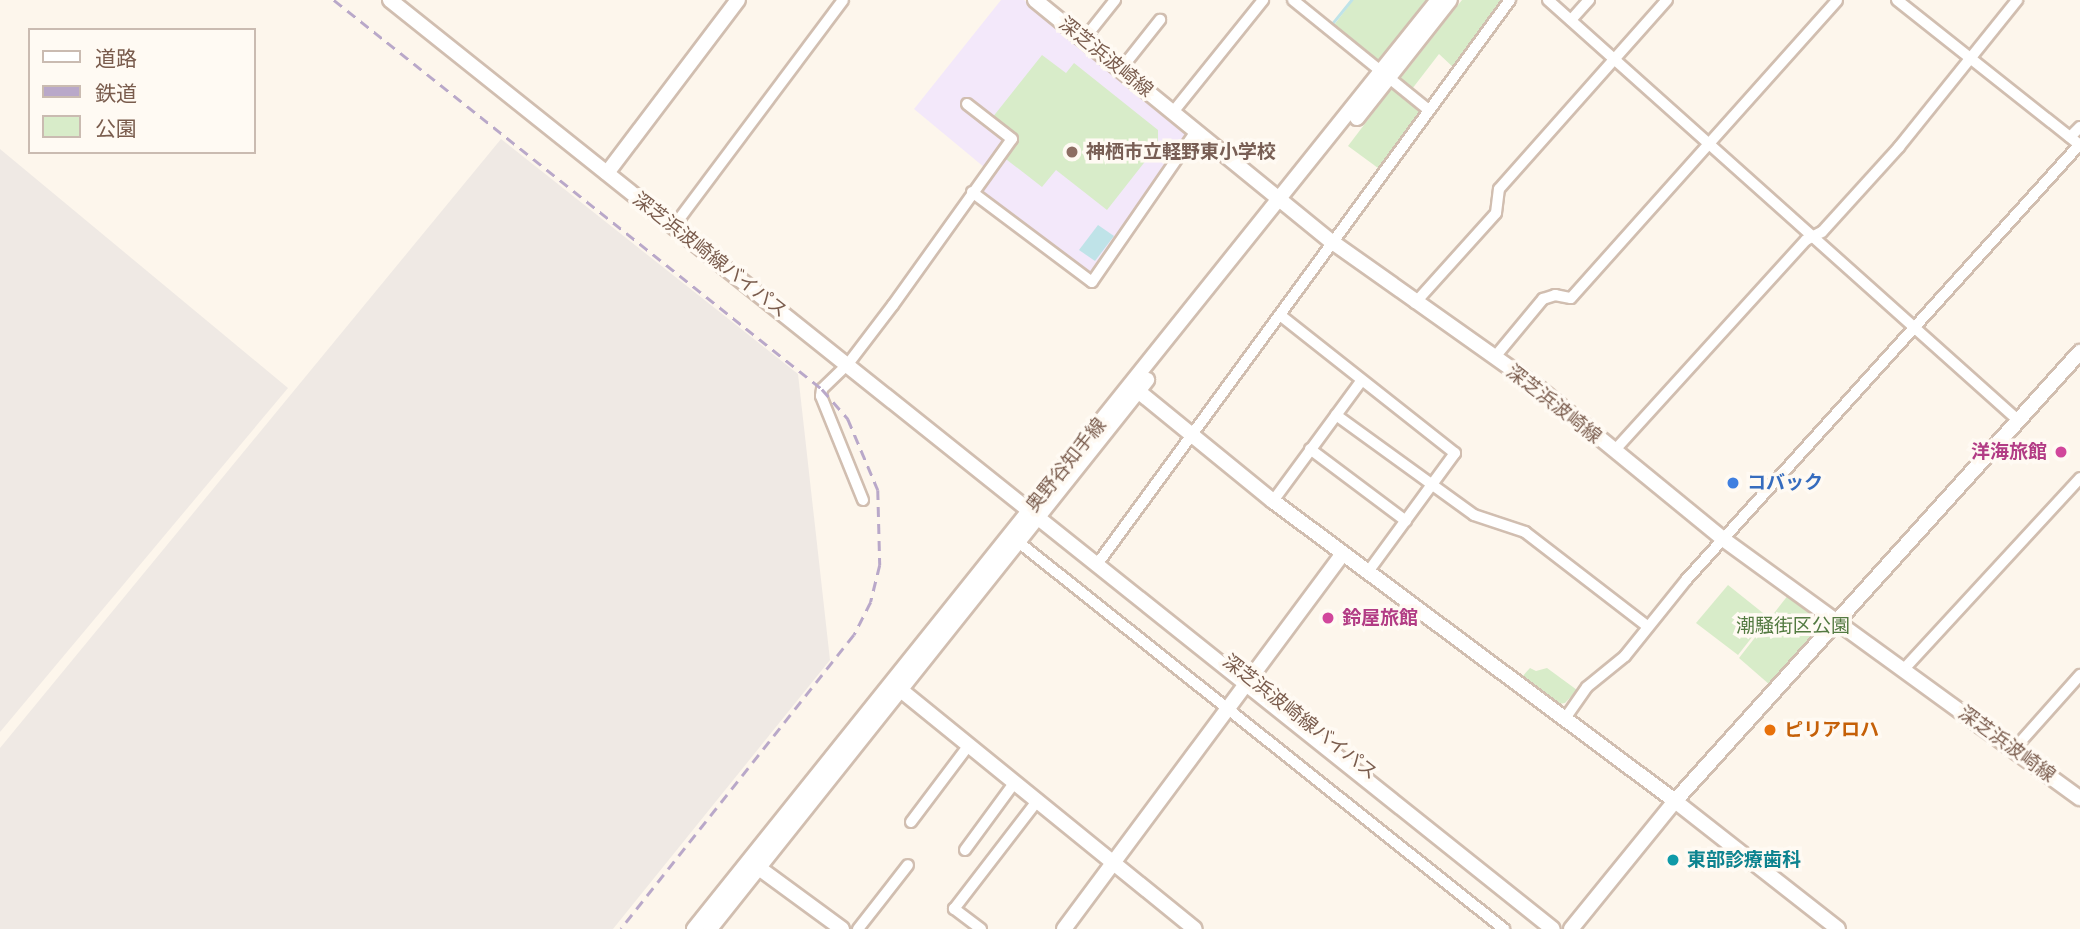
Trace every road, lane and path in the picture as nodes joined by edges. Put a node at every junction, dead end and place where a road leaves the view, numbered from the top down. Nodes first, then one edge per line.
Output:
1 (390, 0) edge
2 (738, 0) edge
3 (844, 0) edge
4 (1035, 0) edge
5 (1115, 0) edge
6 (1263, 0) edge
7 (1293, 0) edge
8 (1438, 0) edge
9 (1450, 0) edge
10 (1510, 0) edge
11 (1548, 0) edge
12 (1589, 0) edge
13 (1667, 0) edge
14 (1837, 0) edge
15 (1898, 0) edge
16 (2017, 0) edge
17 (1160, 20) dead end
18 (1571, 20) junction
19 (1084, 39) junction
20 (1972, 58) junction
21 (1616, 59) junction
22 (1121, 69) junction
23 (1386, 75) junction
24 (967, 104) dead end
25 (1429, 110) junction
26 (1173, 112) junction
27 (2080, 127) edge
28 (1196, 131) junction
29 (2070, 137) junction
30 (1710, 144) junction
31 (2080, 145) edge
32 (607, 173) junction
33 (972, 192) junction
34 (1284, 203) junction
35 (674, 226) junction
36 (1813, 236) junction
37 (1331, 241) junction
38 (1415, 303) junction
39 (1280, 315) junction
40 (1915, 327) junction
41 (1494, 358) junction
42 (2077, 360) edge
43 (848, 364) junction
44 (1361, 381) junction
45 (1138, 391) junction
46 (1336, 415) junction
47 (2019, 421) junction
48 (1189, 432) junction
49 (1310, 449) junction
50 (1614, 451) junction
51 (2080, 478) edge
52 (1432, 486) junction
53 (863, 500) dead end
54 (1273, 500) junction
55 (1038, 515) junction
56 (1406, 521) junction
57 (1723, 539) junction
58 (1021, 544) junction
59 (1342, 554) junction
60 (1101, 559) junction
61 (1368, 572) junction
62 (1837, 621) junction
63 (1647, 626) junction
64 (1904, 669) junction
65 (2080, 676) edge
66 (1246, 681) junction
67 (902, 691) junction
68 (1227, 710) junction
69 (1564, 720) junction
70 (969, 745) junction
71 (2015, 748) junction
72 (1015, 782) junction
73 (2080, 798) edge
74 (1038, 800) junction
75 (1675, 801) junction
76 (911, 822) dead end
77 (965, 850) dead end
78 (1115, 862) junction
79 (908, 865) dead end
80 (760, 868) junction
81 (694, 929) edge
82 (710, 929) edge
83 (842, 929) edge
84 (858, 929) edge
85 (981, 929) edge
86 (1065, 929) edge
87 (1195, 929) edge
88 (1504, 929) edge
89 (1553, 929) edge
90 (1570, 929) edge
91 (1838, 929) edge

1 - 32 main road, 深芝浜波崎線バイパス
2 - 32 main road
3 - 35 street
4 - 19 main road, 深芝浜波崎線
5 - 19 street
6 - 26 street
7 - 23 street
8 - 23 main road, 奥野谷知手線
9 - 23 main road, 奥野谷知手線
10 - 25 street
11 - 18 street
12 - 18 street
13 - 21 street
14 - 30 street
15 - 20 street
16 - 20 street
17 - 22 street
18 - 21 street
19 - 22 main road, 深芝浜波崎線
20 - 29 street
20 - 36 street
21 - 30 street
21 - 38 street
22 - 26 main road, 深芝浜波崎線
23 - 25 street
23 - 34 main road, 奥野谷知手線
24 - 33 street
25 - 37 street
26 - 28 main road, 深芝浜波崎線
27 - 29 street
28 - 33 street
28 - 34 main road, 深芝浜波崎線
29 - 31 street
30 - 36 street
30 - 41 street
31 - 40 street
32 - 35 main road, 深芝浜波崎線バイパス
33 - 43 street
34 - 37 main road, 深芝浜波崎線
34 - 45 main road, 奥野谷知手線
34 - 55 main road, 奥野谷知手線
35 - 43 main road, 深芝浜波崎線バイパス
36 - 40 street
36 - 50 street
37 - 38 main road, 深芝浜波崎線
37 - 39 street
38 - 41 main road, 深芝浜波崎線
39 - 44 street
39 - 48 street
40 - 47 street
40 - 57 street
41 - 50 main road, 深芝浜波崎線
42 - 47 main road
43 - 53 street
43 - 55 main road, 深芝浜波崎線バイパス
44 - 46 street
44 - 52 street
45 - 48 main road
45 - 55 main road, 奥野谷知手線
46 - 49 street
46 - 52 street
47 - 62 main road
48 - 54 main road
48 - 60 street
49 - 54 street
49 - 56 street
50 - 57 main road, 深芝浜波崎線
51 - 64 street
52 - 56 street
52 - 63 street
54 - 59 main road
55 - 58 main road, 奥野谷知手線
55 - 60 main road, 深芝浜波崎線バイパス
55 - 66 main road, 深芝浜波崎線バイパス
55 - 81 main road, 奥野谷知手線
56 - 61 street
57 - 62 main road, 深芝浜波崎線
57 - 63 street
58 - 67 main road, 奥野谷知手線
58 - 68 street
59 - 61 main road
59 - 66 main road
60 - 66 main road, 深芝浜波崎線バイパス
61 - 69 main road
62 - 64 main road, 深芝浜波崎線
62 - 75 main road
63 - 69 street
64 - 71 main road, 深芝浜波崎線
65 - 71 street
66 - 68 main road
66 - 89 main road, 深芝浜波崎線バイパス
66 - 90 main road, 深芝浜波崎線バイパス
67 - 70 main road
67 - 80 main road, 奥野谷知手線
68 - 78 main road
68 - 88 street
69 - 75 main road
70 - 72 main road
70 - 76 street
71 - 73 main road, 深芝浜波崎線
72 - 74 main road
72 - 77 street
74 - 78 main road
74 - 85 street
75 - 90 main road
75 - 91 main road
78 - 86 main road
78 - 87 main road
79 - 84 street
80 - 82 main road, 奥野谷知手線
80 - 83 main road

